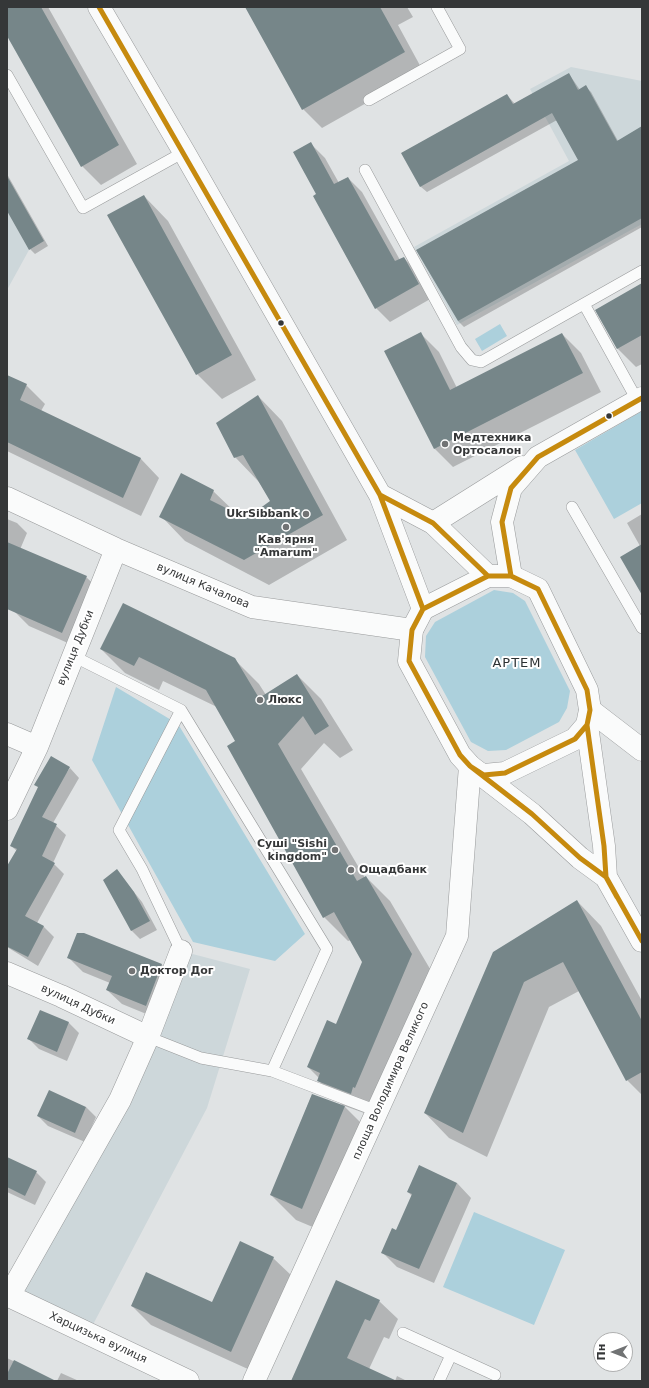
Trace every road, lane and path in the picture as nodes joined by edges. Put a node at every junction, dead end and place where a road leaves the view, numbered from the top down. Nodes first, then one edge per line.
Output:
1 (99, 7) edge
2 (437, 7) edge
3 (7, 75) edge
4 (369, 100) dead end
5 (184, 152) junction
6 (365, 170) dead end
7 (642, 271) edge
8 (584, 304) junction
9 (640, 399) edge
10 (538, 457) junction
11 (380, 495) junction
12 (7, 498) edge
13 (572, 507) dead end
14 (433, 523) junction
15 (116, 549) junction
16 (488, 576) junction
17 (511, 576) junction
18 (423, 609) junction
19 (642, 628) edge
20 (412, 630) junction
21 (73, 656) junction
22 (181, 710) junction
23 (588, 718) junction
24 (7, 734) edge
25 (37, 747) junction
26 (642, 750) edge
27 (477, 771) junction
28 (7, 809) edge
29 (606, 877) junction
30 (642, 941) edge
31 (181, 951) joint
32 (7, 973) edge
33 (148, 1037) junction
34 (272, 1071) junction
35 (377, 1112) junction
36 (8, 1295) edge
37 (403, 1333) dead end
38 (451, 1355) junction
39 (495, 1375) dead end
40 (188, 1381) edge
41 (254, 1381) edge
42 (439, 1381) edge

1 - 5 street
2 - 4 lane
3 - 5 lane
5 - 11 street
6 - 8 lane
7 - 8 lane
8 - 9 lane
9 - 10 street
10 - 14 street
10 - 17 street
11 - 14 street
11 - 18 street
12 - 15 street, вулиця Качалова
13 - 19 lane
14 - 16 street
15 - 20 street, вулиця Качалова
15 - 21 street, вулиця Дубки
16 - 17 street
16 - 18 street
17 - 23 street
18 - 20 street
20 - 27 street
21 - 22 lane
21 - 25 street, вулиця Дубки
22 - 31 lane
22 - 34 lane
23 - 26 street
23 - 27 street
23 - 29 street
24 - 25 street
25 - 28 street, вулиця Дубки
27 - 29 street
27 - 35 street, площа Володимира Великого
29 - 30 street
31 - 33 street
32 - 33 street, вулиця Дубки
33 - 34 lane
33 - 36 street
34 - 35 lane
35 - 41 street, площа Володимира Великого
36 - 40 street, Харцизька вулиця
37 - 38 lane
38 - 39 lane
38 - 42 lane

